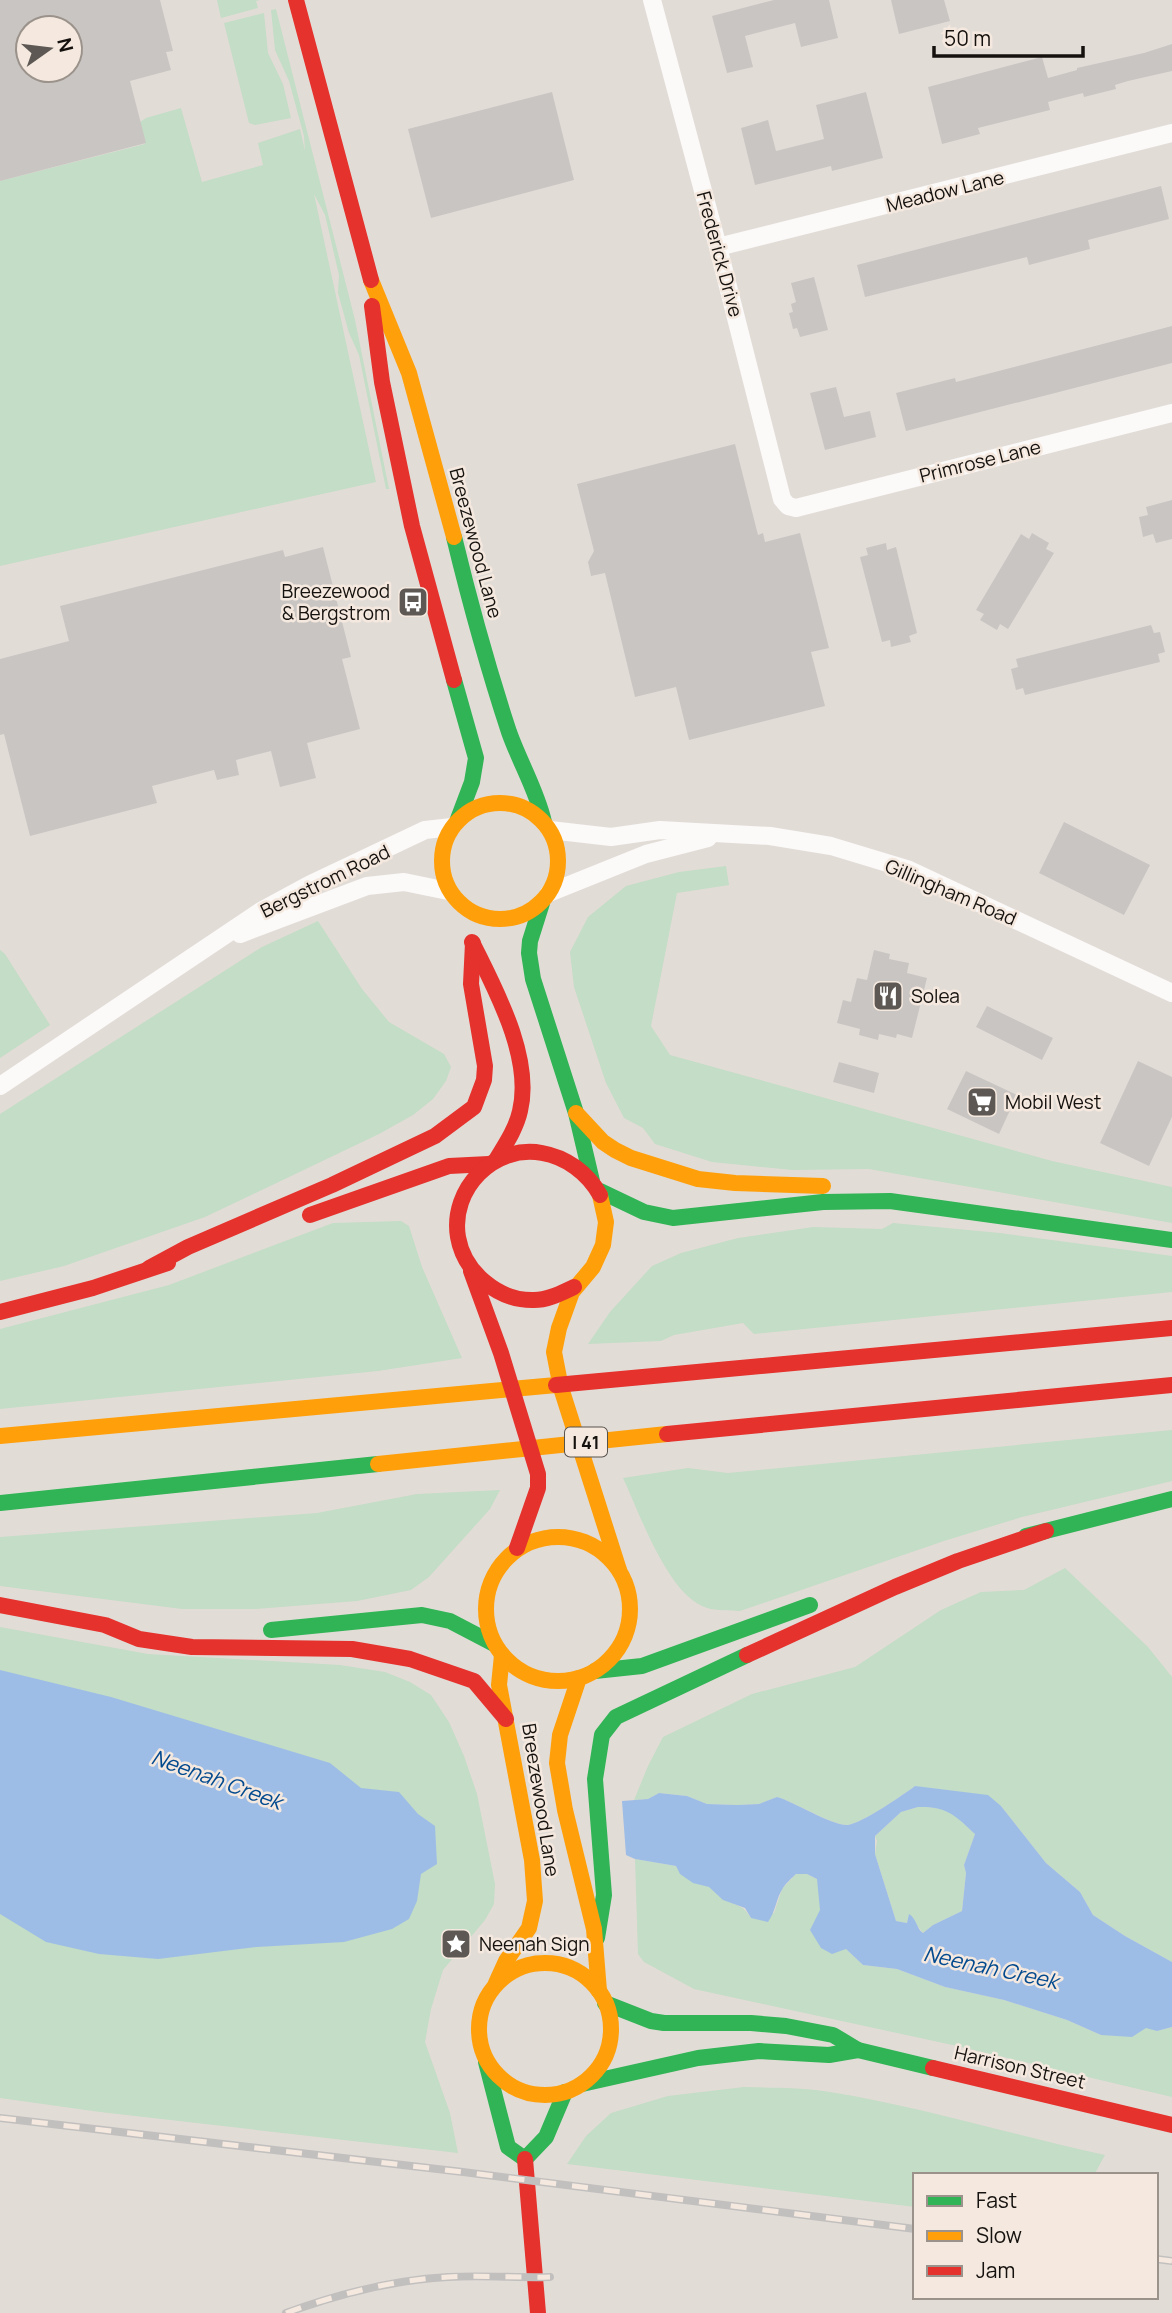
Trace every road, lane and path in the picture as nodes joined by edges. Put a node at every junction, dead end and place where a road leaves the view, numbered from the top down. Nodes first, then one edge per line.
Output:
1 (296, 0) edge
2 (652, 0) edge
3 (1172, 133) edge
4 (719, 247) junction
5 (368, 274) junction
6 (1172, 412) edge
7 (788, 506) joint
8 (455, 823) junction
9 (547, 826) junction
10 (718, 835) junction
11 (452, 897) junction
12 (545, 898) junction
13 (473, 943) junction
14 (205, 950) junction
15 (1172, 993) edge
16 (0, 1086) edge
17 (576, 1113) junction
18 (492, 1162) junction
19 (596, 1186) junction
20 (952, 1208) junction
21 (293, 1221) dead end
22 (267, 1230) dead end
23 (1172, 1240) edge
24 (470, 1267) junction
25 (149, 1268) junction
26 (574, 1287) junction
27 (0, 1312) edge
28 (1172, 1328) edge
29 (1172, 1385) edge
30 (0, 1436) edge
31 (1172, 1499) edge
32 (0, 1503) edge
33 (1046, 1531) junction
34 (517, 1548) junction
35 (619, 1570) junction
36 (0, 1605) edge
37 (105, 1625) junction
38 (154, 1625) dead end
39 (254, 1630) dead end
40 (498, 1649) junction
41 (595, 1671) junction
42 (579, 1678) junction
43 (506, 1718) junction
44 (597, 1938) junction
45 (495, 1984) junction
46 (602, 1997) junction
47 (858, 2050) junction
48 (485, 2058) junction
49 (582, 2084) junction
50 (565, 2092) junction
51 (1172, 2125) edge
52 (525, 2159) junction
53 (538, 2309) edge

1 - 5 main road, Breezewood Lane
2 - 4 street, Frederick Drive
3 - 4 street, Meadow Lane
4 - 7 street, Frederick Drive
5 - 8 main road, Breezewood Lane
5 - 9 main road, Breezewood Lane
6 - 7 street, Primrose Lane
8 - 9 main road
8 - 11 main road
8 - 14 street, Bergstrom Road
9 - 10 street, Gillingham Road
9 - 12 main road
10 - 12 street, Gillingham Road
10 - 15 street, Gillingham Road
11 - 12 main road
11 - 13 main road
11 - 14 street, Bergstrom Road
12 - 17 main road
13 - 18 main road
13 - 25 main road
14 - 16 street, Bergstrom Road
17 - 19 main road
17 - 20 main road
18 - 19 main road
18 - 21 main road
18 - 24 main road
19 - 20 main road
19 - 26 main road
20 - 23 main road
22 - 25 main road
24 - 26 main road
24 - 34 main road
25 - 27 main road
26 - 35 main road
28 - 30 main road
29 - 32 main road, I 41
31 - 33 main road
33 - 41 main road
33 - 44 main road
34 - 35 main road
34 - 40 main road
35 - 41 main road
36 - 37 main road
37 - 38 main road
37 - 43 main road
39 - 40 main road
40 - 42 main road
40 - 43 main road, Breezewood Lane
41 - 42 main road
42 - 44 main road, Breezewood Lane
43 - 45 main road, Breezewood Lane
44 - 46 main road, Breezewood Lane
45 - 46 main road
45 - 48 main road
46 - 47 main road, Harrison Street
46 - 49 main road
47 - 49 main road, Harrison Street
47 - 51 main road, Harrison Street
48 - 50 main road
48 - 52 main road
49 - 50 main road
50 - 52 main road
52 - 53 main road

